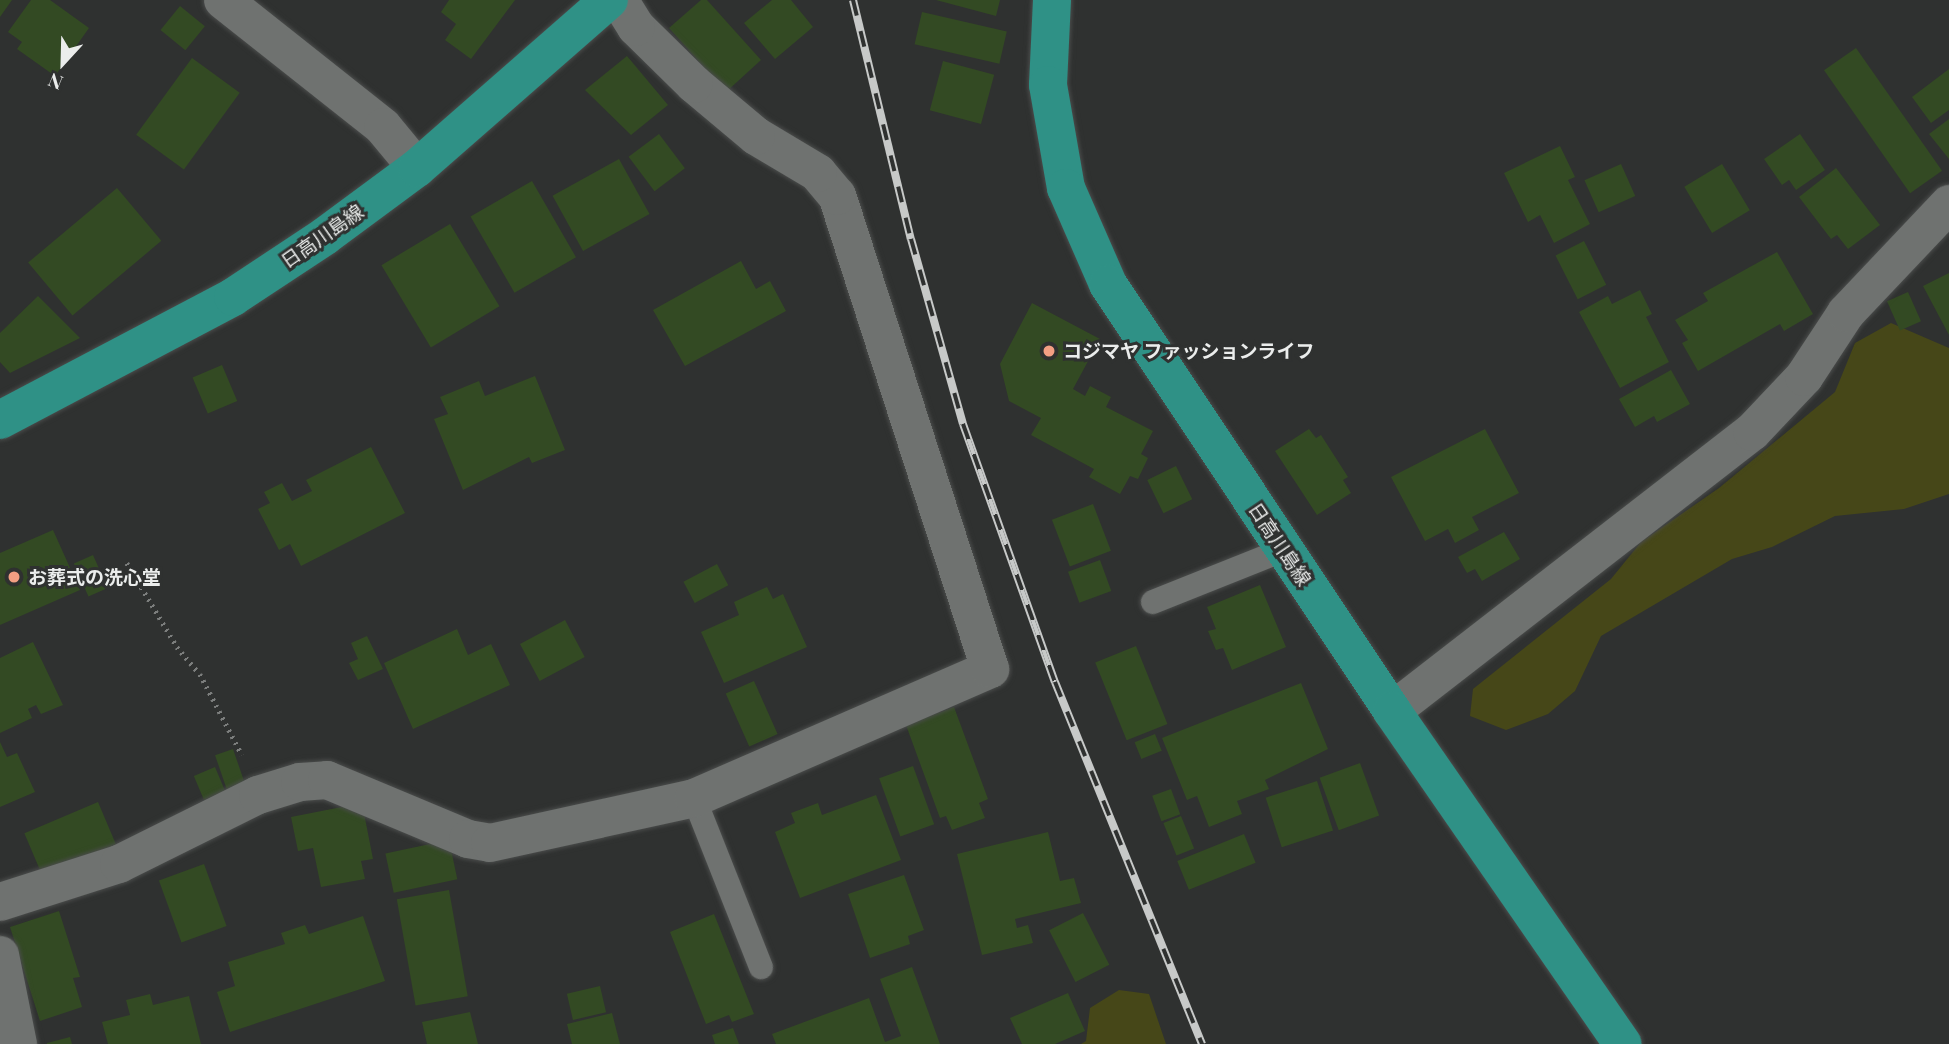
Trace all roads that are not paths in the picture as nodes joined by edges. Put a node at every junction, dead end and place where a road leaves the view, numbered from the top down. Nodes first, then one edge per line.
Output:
1 (223, 0) edge
2 (609, 0) edge
3 (619, 0) edge
4 (1052, 0) edge
5 (417, 168) junction
6 (1949, 204) edge
7 (0, 420) edge
8 (1283, 550) junction
9 (1153, 602) dead end
10 (1392, 711) junction
11 (694, 797) junction
12 (0, 902) edge
13 (0, 955) edge
14 (761, 967) dead end
15 (18, 1044) edge
16 (1623, 1044) edge

1 - 5 street
2 - 5 main road, 日高川島線
3 - 11 street
4 - 8 main road, 日高川島線
5 - 7 main road, 日高川島線
6 - 10 street
8 - 9 lane
8 - 10 main road, 日高川島線
10 - 16 main road, 日高川島線
11 - 12 street
11 - 14 lane
13 - 15 street

